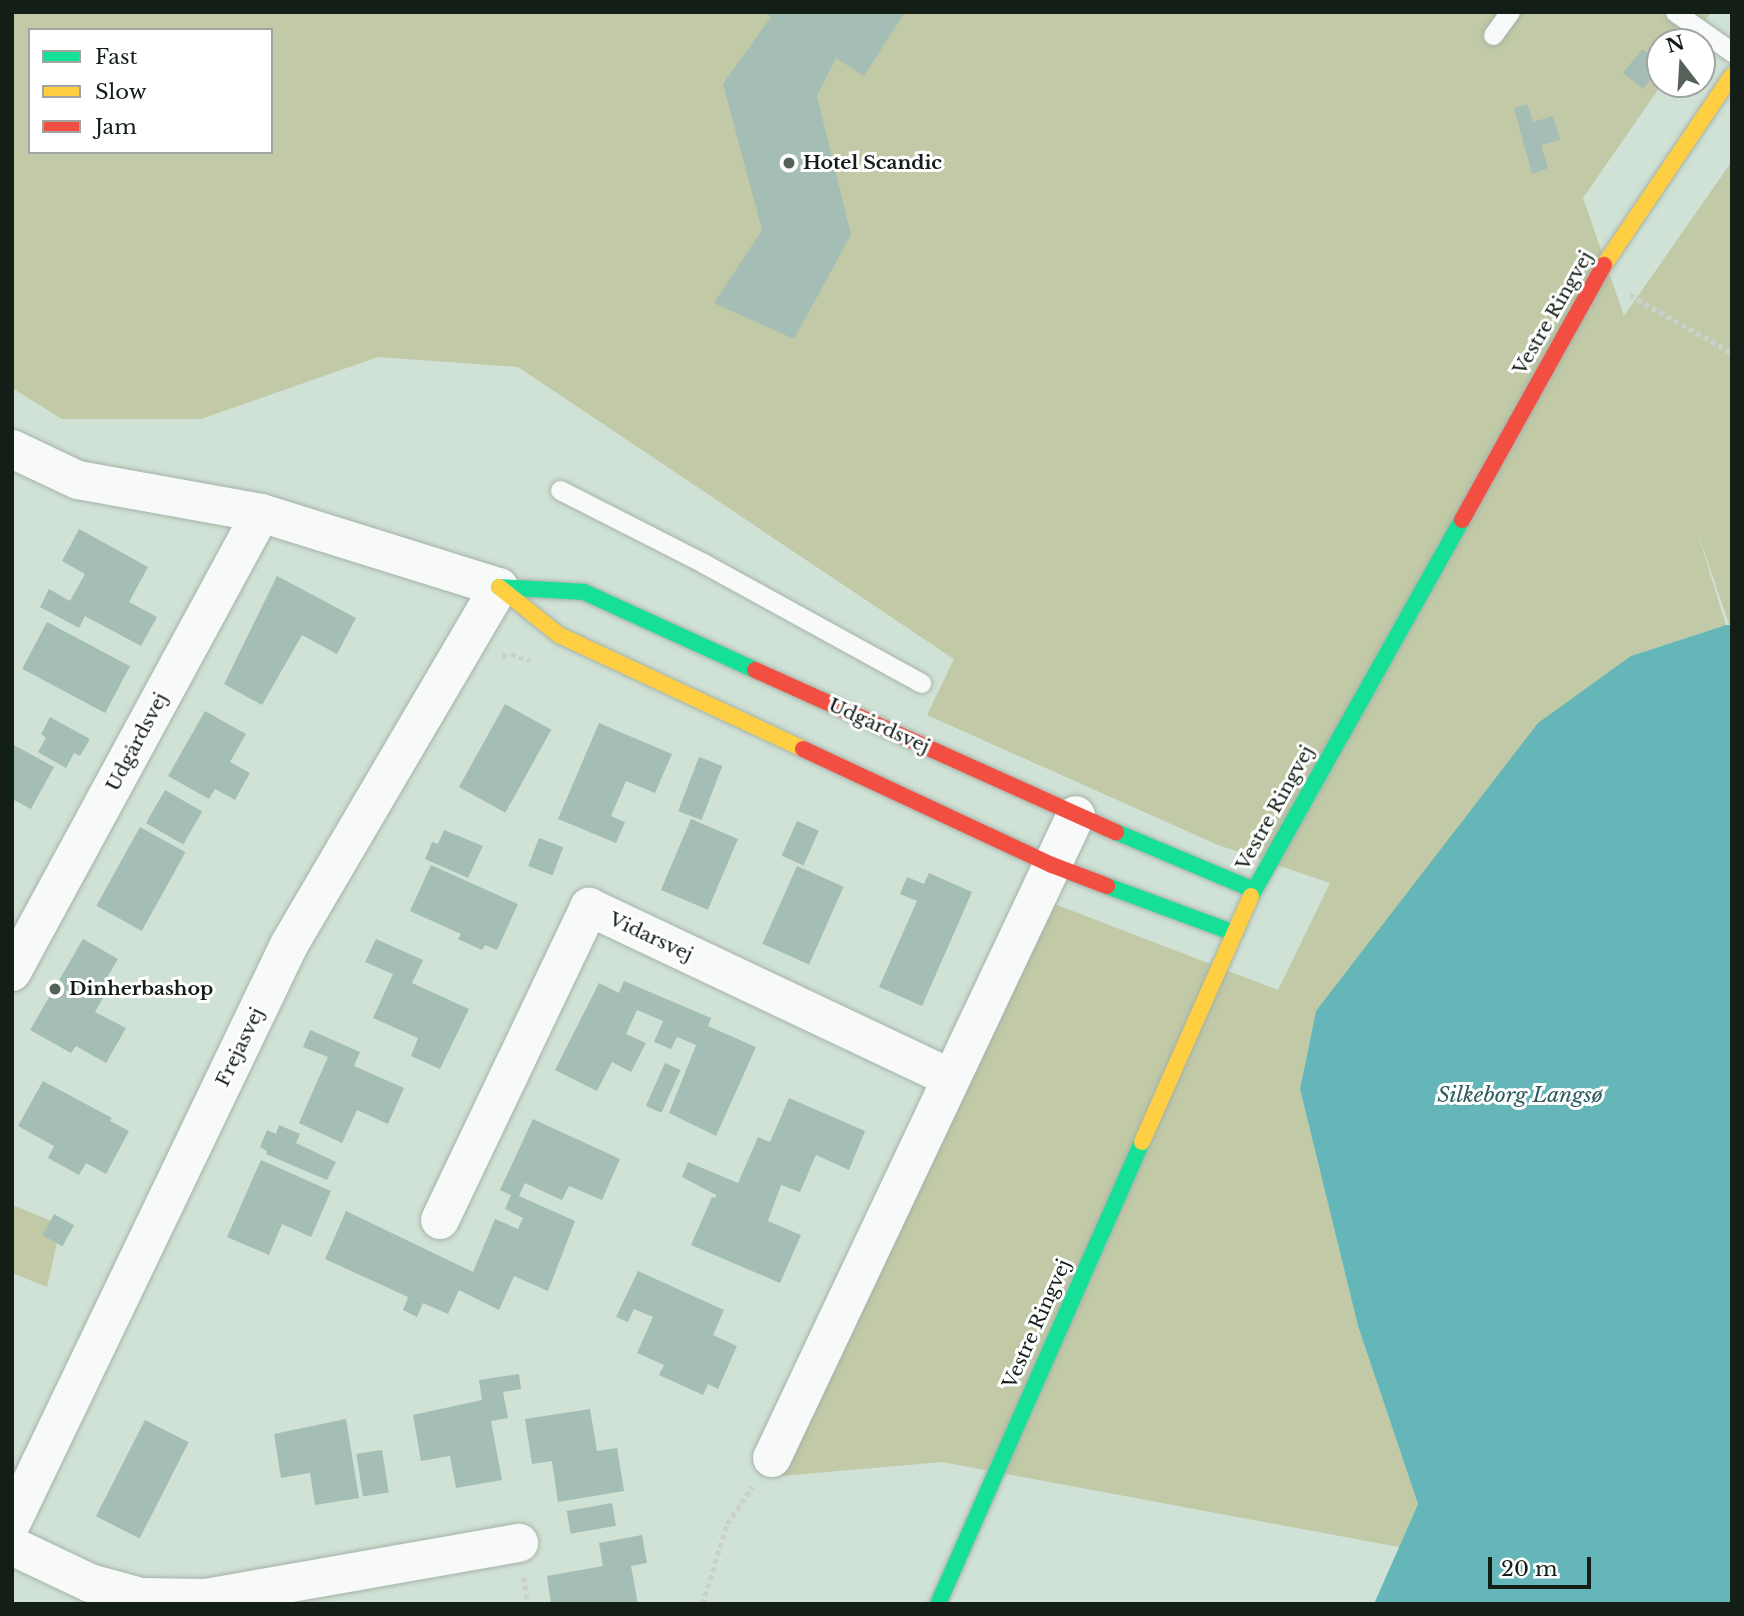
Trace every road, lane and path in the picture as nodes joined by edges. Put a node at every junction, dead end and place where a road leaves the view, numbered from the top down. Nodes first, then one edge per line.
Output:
1 (1510, 12) edge
2 (1675, 12) edge
3 (1493, 36) dead end
4 (1724, 47) edge
5 (1732, 75) edge
6 (1631, 284) dead end
7 (1732, 353) edge
8 (12, 449) edge
9 (560, 490) dead end
10 (261, 513) junction
11 (499, 587) junction
12 (921, 683) dead end
13 (1076, 815) junction
14 (1052, 865) junction
15 (1254, 890) junction
16 (1234, 933) junction
17 (12, 972) edge
18 (951, 1079) junction
19 (440, 1220) dead end
20 (772, 1458) joint
21 (12, 1522) edge
22 (519, 1543) dead end
23 (12, 1546) edge
24 (702, 1604) edge
25 (938, 1604) edge

1 - 3 lane
2 - 4 lane
5 - 15 main road, Vestre Ringvej
6 - 7 path
8 - 10 street, Udgårdsvej
9 - 12 lane
10 - 11 street, Udgårdsvej
10 - 17 street, Udgårdsvej
11 - 13 main road, Udgårdsvej
11 - 14 main road, Udgårdsvej
11 - 21 street, Frejasvej
13 - 14 street
13 - 15 main road, Udgårdsvej
14 - 16 main road, Udgårdsvej
14 - 18 street
15 - 16 main road, Vestre Ringvej
16 - 25 main road, Vestre Ringvej
18 - 19 street, Vidarsvej
18 - 20 street
20 - 24 path
22 - 23 street

